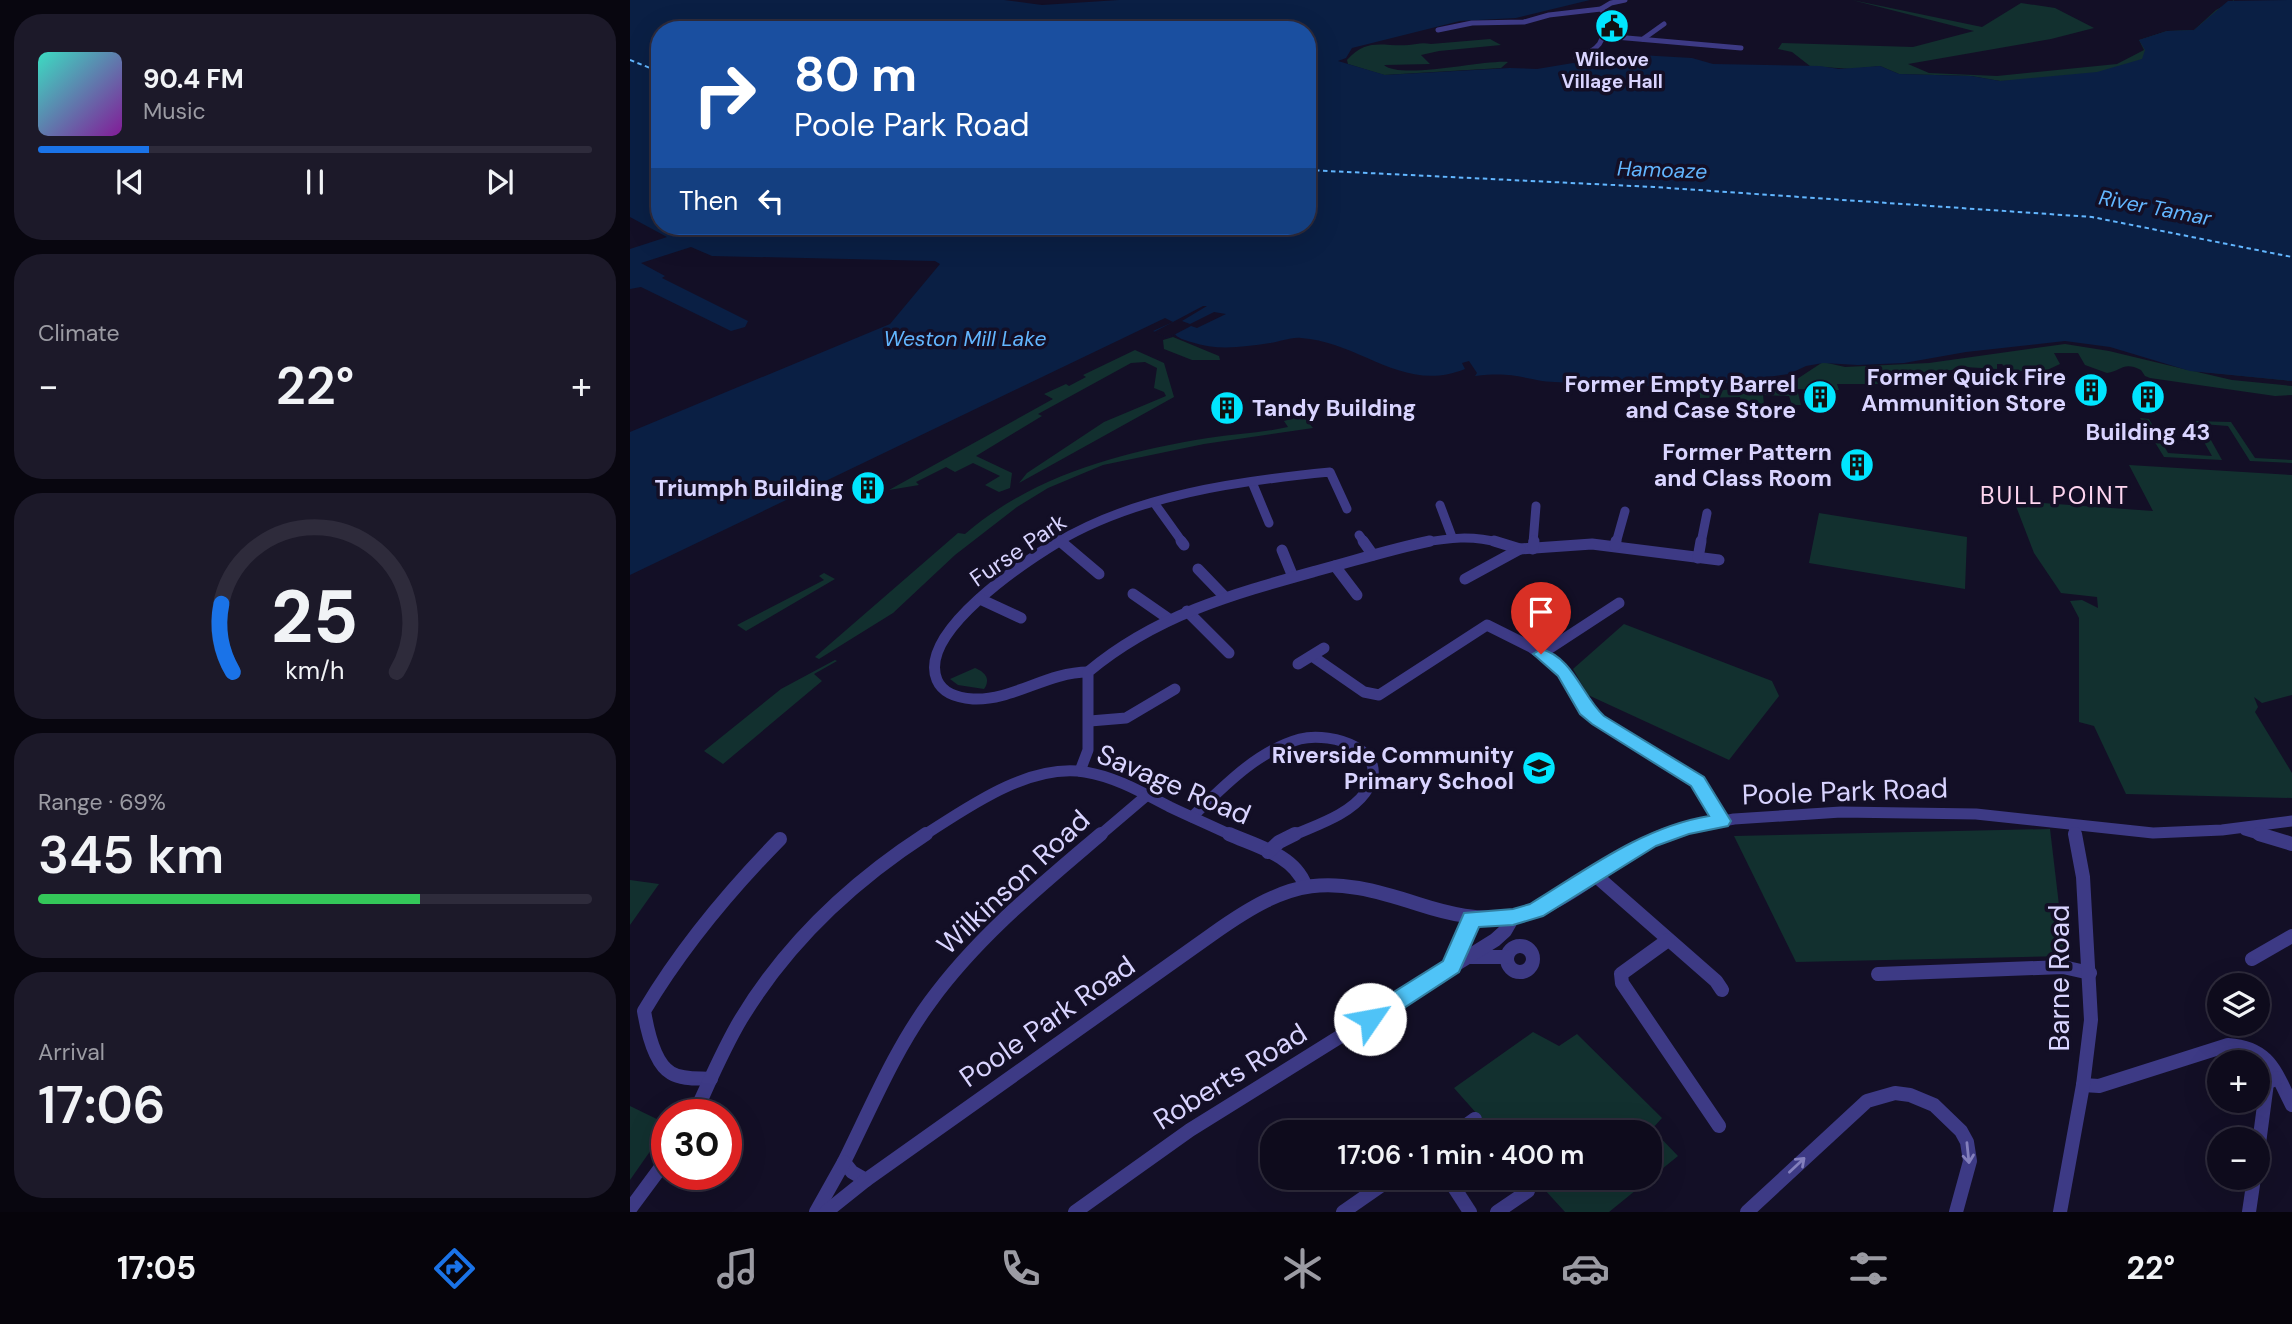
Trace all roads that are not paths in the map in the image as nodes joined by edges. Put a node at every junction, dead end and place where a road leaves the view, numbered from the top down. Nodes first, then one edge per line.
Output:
1 (1625, 0) edge
2 (1601, 9) junction
3 (1664, 24) dead end
4 (1438, 30) dead end
5 (1604, 36) junction
6 (1643, 39) junction
7 (1741, 48) dead end
8 (1576, 58) dead end
9 (1252, 482) junction
10 (1155, 504) junction
11 (1440, 505) dead end
12 (1536, 506) dead end
13 (1347, 509) dead end
14 (1625, 511) dead end
15 (1707, 513) dead end
16 (1269, 523) dead end
17 (1359, 535) dead end
18 (1452, 537) junction
19 (1060, 541) junction
20 (1184, 545) dead end
21 (1615, 546) junction
22 (1538, 548) junction
23 (1520, 549) junction
24 (1282, 550) dead end
25 (1373, 555) junction
26 (1698, 558) junction
27 (1719, 560) dead end
28 (1335, 566) junction
29 (1198, 569) dead end
30 (1098, 574) dead end
31 (1293, 577) junction
32 (1465, 579) dead end
33 (1133, 594) dead end
34 (1357, 595) dead end
35 (1224, 596) junction
36 (980, 599) junction
37 (1619, 603) dead end
38 (1594, 606) dead end
39 (1187, 611) junction
40 (1605, 612) junction
41 (1021, 618) dead end
42 (1169, 620) junction
43 (1324, 648) dead end
44 (1229, 653) dead end
45 (1541, 654) junction
46 (1312, 656) junction
47 (1298, 664) dead end
48 (1088, 672) junction
49 (1175, 689) dead end
50 (1090, 721) junction
51 (1080, 771) junction
52 (1146, 796) junction
53 (1192, 817) junction
54 (1721, 821) junction
55 (2292, 821) edge
56 (2074, 826) junction
57 (2242, 830) junction
58 (780, 839) dead end
59 (2292, 844) edge
60 (1268, 852) junction
61 (1594, 874) junction
62 (1306, 885) junction
63 (1513, 917) junction
64 (1472, 919) junction
65 (2292, 936) edge
66 (1668, 940) junction
67 (1470, 957) junction
68 (1505, 957) dead end
69 (2252, 959) dead end
70 (1451, 966) junction
71 (2090, 973) junction
72 (1878, 974) dead end
73 (1722, 990) dead end
74 (2277, 1078) junction
75 (711, 1079) junction
76 (2083, 1085) junction
77 (702, 1099) edge
78 (2292, 1105) edge
79 (1718, 1126) dead end
80 (2261, 1127) edge
81 (844, 1162) junction
82 (866, 1180) junction
83 (651, 1181) edge
84 (1375, 1190) edge
85 (1456, 1190) edge
86 (2252, 1190) edge
87 (1528, 1191) dead end
88 (630, 1209) edge
89 (816, 1212) edge
90 (826, 1212) edge
91 (1074, 1212) edge
92 (1343, 1212) edge
93 (1470, 1212) edge
94 (1497, 1212) edge
95 (1747, 1212) edge
96 (1956, 1212) edge
97 (2060, 1212) edge
98 (2249, 1212) edge

1 - 2 street
2 - 4 street
2 - 5 street
3 - 6 street
5 - 6 street
5 - 8 street
6 - 7 street
9 - 10 street, Furse Park
9 - 13 street, Furse Park
9 - 16 street
10 - 19 street, Furse Park
10 - 20 street
11 - 18 street
12 - 22 street
14 - 21 street
15 - 26 street
17 - 25 street
18 - 23 street
18 - 25 street
19 - 30 street
19 - 36 street, Furse Park
21 - 22 street
21 - 26 street
22 - 23 street
23 - 32 street
24 - 31 street
25 - 28 street
26 - 27 street
28 - 31 street
28 - 34 street
29 - 35 street
31 - 35 street
33 - 42 street
35 - 39 street
36 - 41 street
36 - 48 street, Furse Park
37 - 40 street
38 - 40 street
39 - 42 street
39 - 44 street
40 - 45 street
42 - 48 street
43 - 46 street
45 - 46 street
45 - 54 street
46 - 47 street
48 - 50 street
49 - 50 street
50 - 51 street
51 - 52 street, Savage Road
51 - 75 street, Savage Road
52 - 53 street, Savage Road
52 - 81 street, Wilkinson Road
53 - 60 street, Savage Road
53 - 60 street
54 - 56 street, Poole Park Road
54 - 61 street, Poole Park Road
55 - 57 street
56 - 57 street, Poole Park Road
56 - 71 street, Barne Road
57 - 59 street
58 - 75 street
60 - 62 street, Savage Road
61 - 63 street, Poole Park Road
61 - 66 street
62 - 64 street
62 - 82 street, Poole Park Road
63 - 64 street, Poole Park Road
63 - 67 street, Roberts Road
64 - 70 street
65 - 69 street
66 - 73 street
66 - 79 street
67 - 68 street, Roberts Road
67 - 70 street, Roberts Road
70 - 91 street, Roberts Road
71 - 72 street
71 - 76 street, Barne Road
74 - 76 street
74 - 78 street
74 - 80 street
75 - 77 street, Savage Road
76 - 97 street, Barne Road
81 - 82 street
81 - 89 street, Wilkinson Road
82 - 90 street, Poole Park Road
83 - 88 street
84 - 92 street
85 - 93 street
86 - 98 street
87 - 94 street
95 -> 96 street

